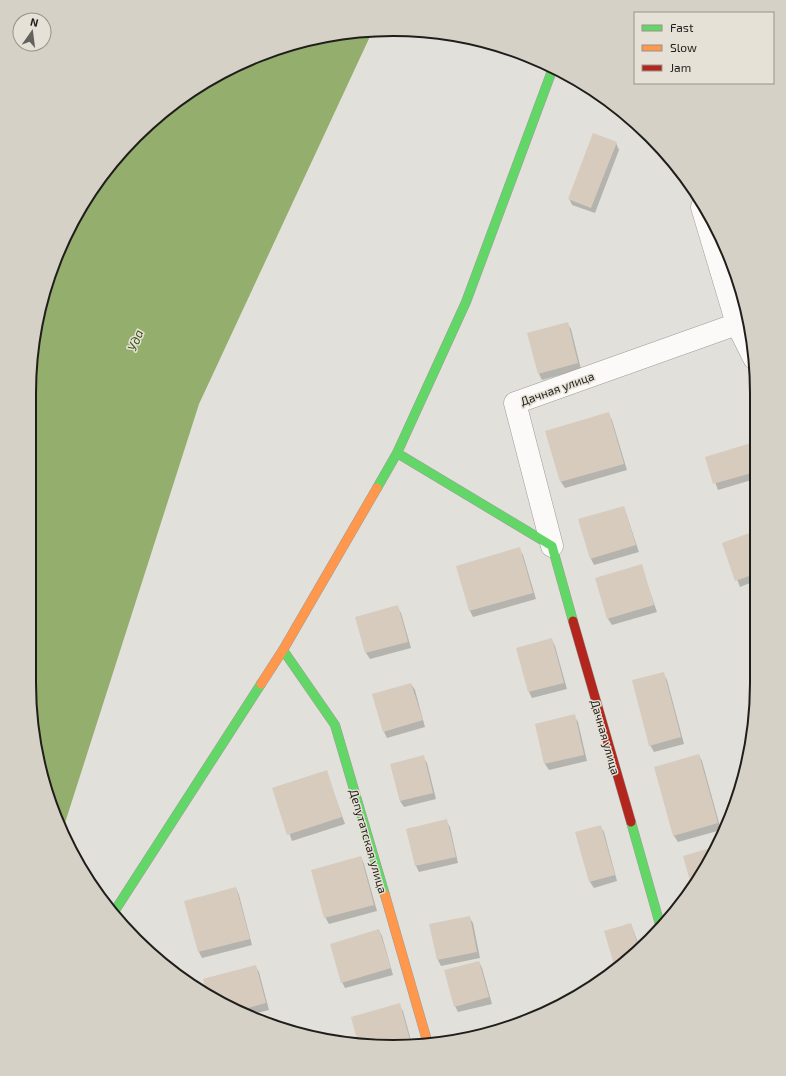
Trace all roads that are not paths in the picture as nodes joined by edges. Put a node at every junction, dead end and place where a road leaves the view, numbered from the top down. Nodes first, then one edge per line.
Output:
1 (551, 73) edge
2 (707, 225) edge
3 (737, 324) junction
4 (746, 343) edge
5 (397, 453) junction
6 (552, 546) junction
7 (283, 650) junction
8 (117, 908) edge
9 (659, 920) edge
10 (426, 1038) edge

1 - 5 street
2 - 3 street
3 - 4 street
3 - 6 street, Дачная улица
5 - 6 street
5 - 7 street
6 - 9 street, Дачная улица
7 - 8 street
7 - 10 street, Депутатская улица

